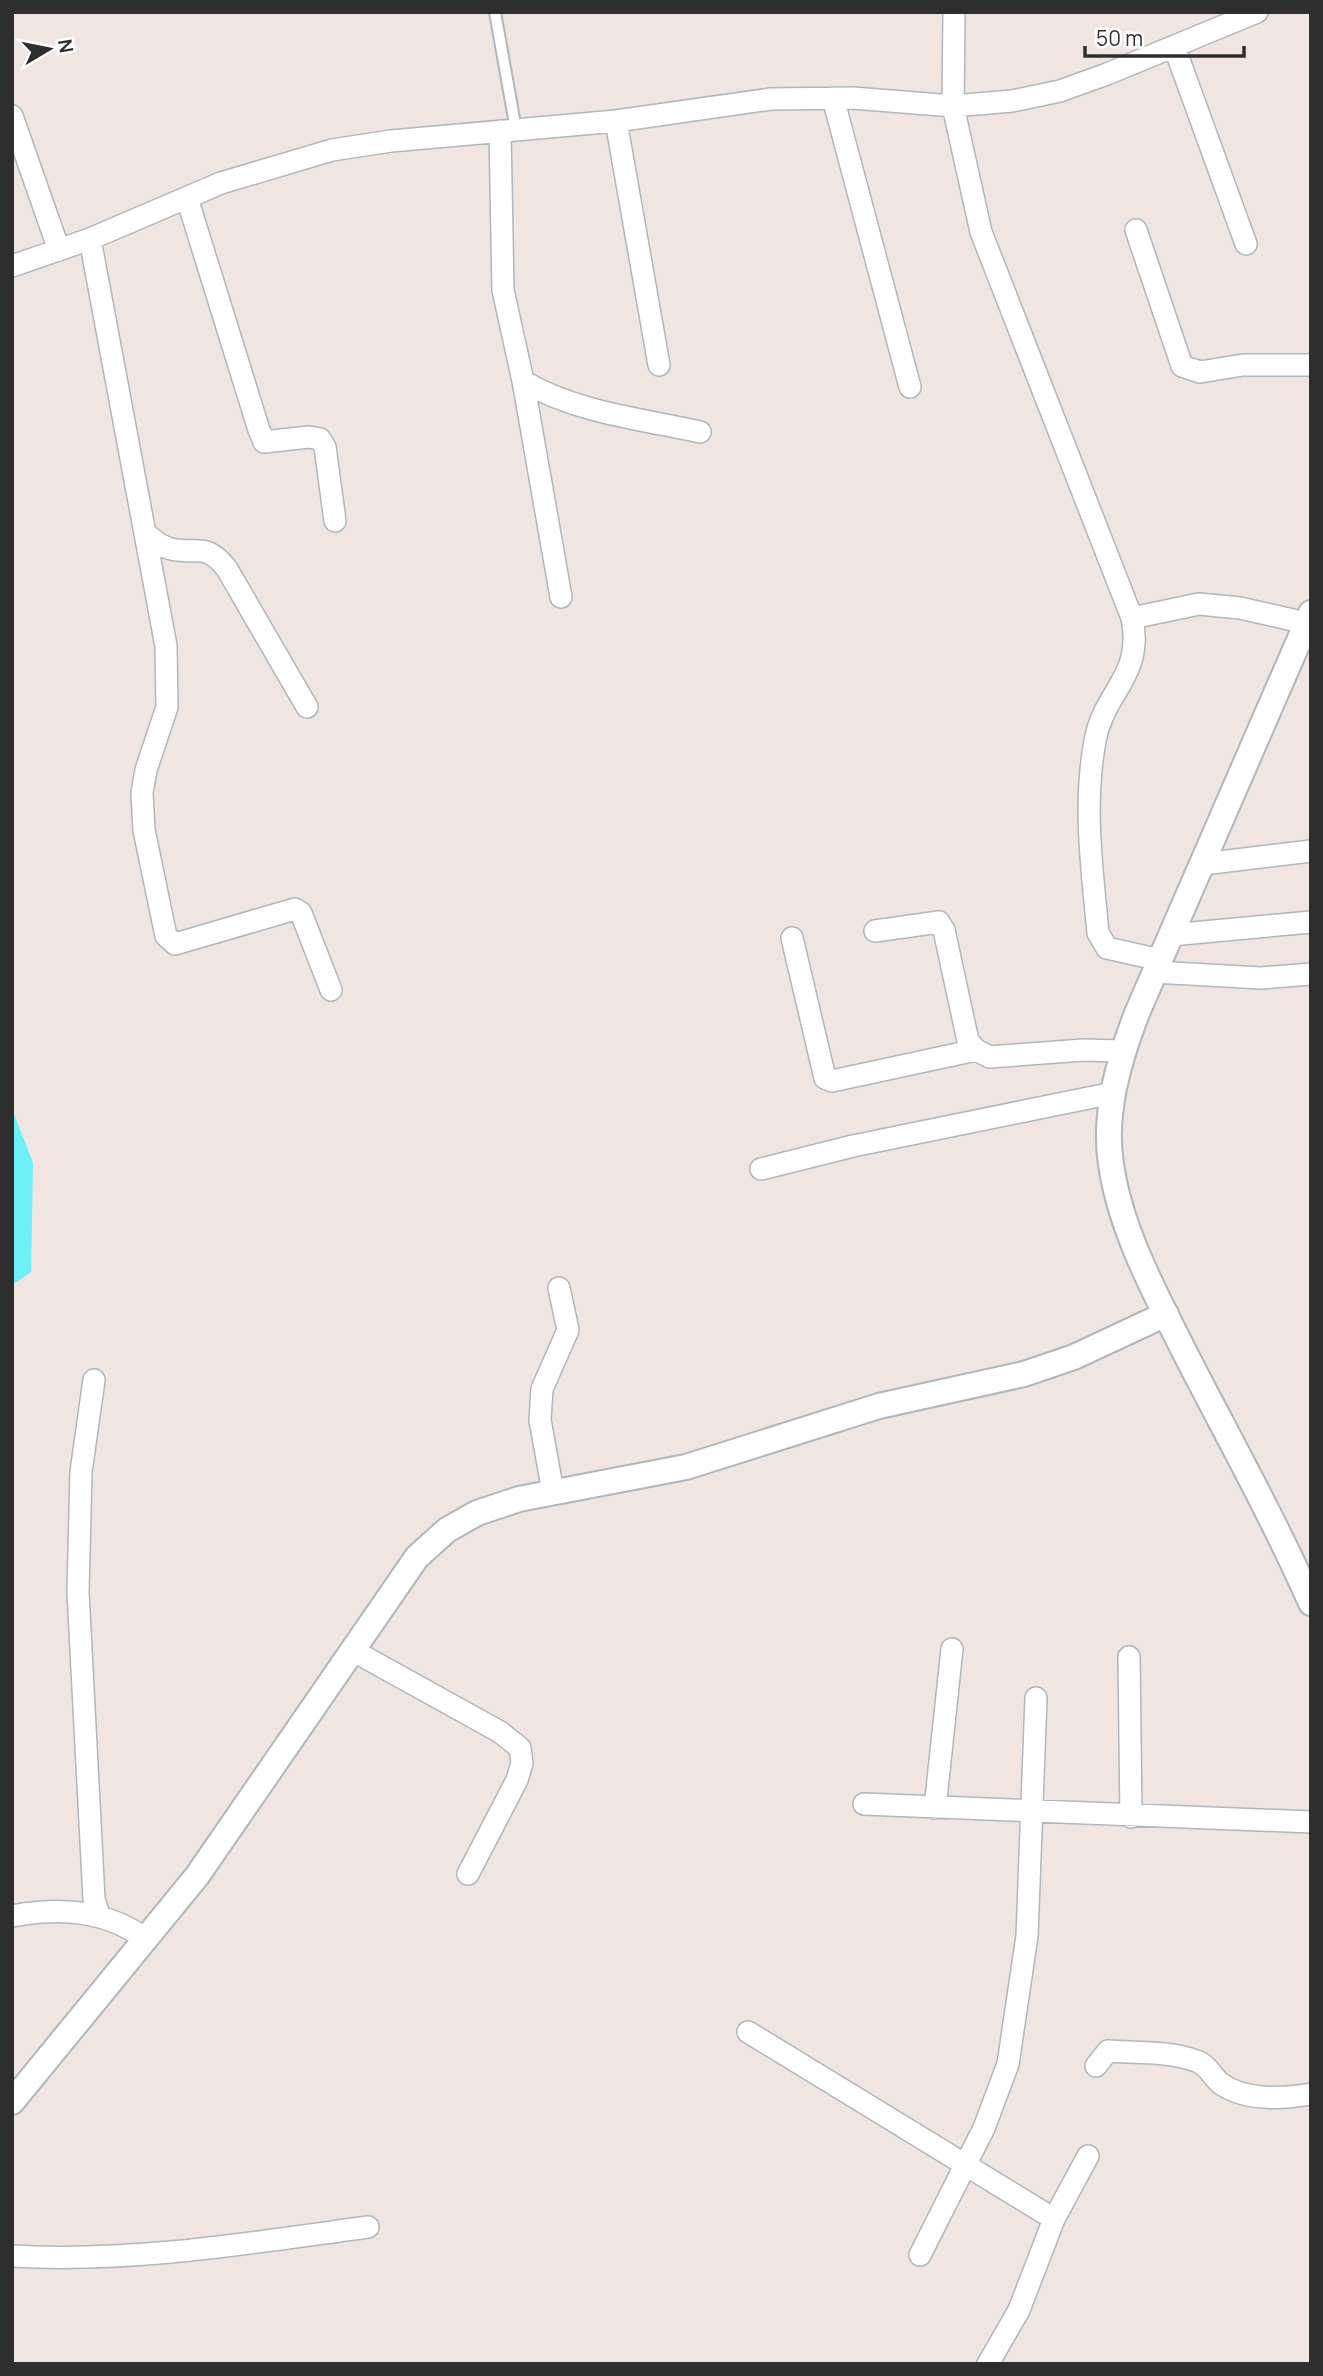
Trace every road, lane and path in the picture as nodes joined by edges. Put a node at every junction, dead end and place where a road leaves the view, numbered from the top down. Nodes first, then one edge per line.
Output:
1 (495, 12) edge
2 (954, 12) edge
3 (1257, 12) edge
4 (1174, 46) junction
5 (833, 98) junction
6 (953, 106) junction
7 (12, 116) edge
8 (616, 121) junction
9 (508, 131) junction
10 (187, 198) junction
11 (1136, 230) dead end
12 (90, 239) junction
13 (1246, 244) dead end
14 (59, 250) junction
15 (12, 266) edge
16 (659, 365) dead end
17 (1311, 365) edge
18 (523, 381) junction
19 (910, 387) dead end
20 (700, 432) dead end
21 (335, 521) dead end
22 (146, 534) junction
23 (561, 597) dead end
24 (1132, 618) junction
25 (1309, 618) edge
26 (307, 707) dead end
27 (1311, 851) edge
28 (1203, 864) junction
29 (1311, 922) edge
30 (875, 931) dead end
31 (1171, 935) junction
32 (792, 938) dead end
33 (1157, 966) junction
34 (1311, 974) edge
35 (331, 990) dead end
36 (976, 1050) junction
37 (1122, 1051) junction
38 (1113, 1093) junction
39 (761, 1169) dead end
40 (559, 1288) dead end
41 (1166, 1314) junction
42 (94, 1380) dead end
43 (553, 1492) junction
44 (1311, 1603) edge
45 (951, 1649) dead end
46 (352, 1650) junction
47 (1129, 1657) dead end
48 (1036, 1698) dead end
49 (864, 1804) dead end
50 (935, 1808) junction
51 (1031, 1812) junction
52 (1130, 1817) junction
53 (1311, 1822) edge
54 (468, 1874) dead end
55 (99, 1915) junction
56 (12, 1916) edge
57 (146, 1939) junction
58 (748, 2032) dead end
59 (1096, 2066) dead end
60 (1311, 2094) edge
61 (12, 2102) edge
62 (1088, 2156) dead end
63 (966, 2164) junction
64 (1054, 2219) junction
65 (368, 2227) dead end
66 (920, 2255) dead end
67 (12, 2256) edge
68 (988, 2364) edge

1 - 9 lane
2 - 6 street
3 - 4 street
4 - 6 street
4 - 13 street
5 - 6 street
5 - 8 street
5 - 19 street
6 - 24 street
7 - 14 street
8 - 9 street
8 - 16 street
9 - 10 street
9 - 18 street
10 - 12 street
10 - 21 street
11 - 17 street
12 - 14 street
12 - 22 street
14 - 15 street
18 - 20 street
18 - 23 street
22 - 26 street
22 - 35 street
24 - 25 street
24 - 33 street
25 - 28 street
27 - 28 street
28 - 31 street
29 - 31 street
30 - 36 street
31 - 33 street
32 - 36 street
33 - 34 street
33 - 37 street
36 - 37 street
37 - 38 street
38 - 39 street
38 - 41 street
40 - 43 street
41 - 43 street
41 - 44 street
42 - 55 street
43 - 46 street
45 - 50 street
46 - 54 street
46 - 57 street
47 - 52 street
48 - 51 street
49 - 50 street
50 - 51 street
51 - 52 street
51 - 63 street
52 - 53 street
55 - 56 street
55 - 57 street
57 - 61 street
58 - 63 street
59 - 60 street
62 - 64 street
63 - 64 street
63 - 66 street
64 - 68 street
65 - 67 street

